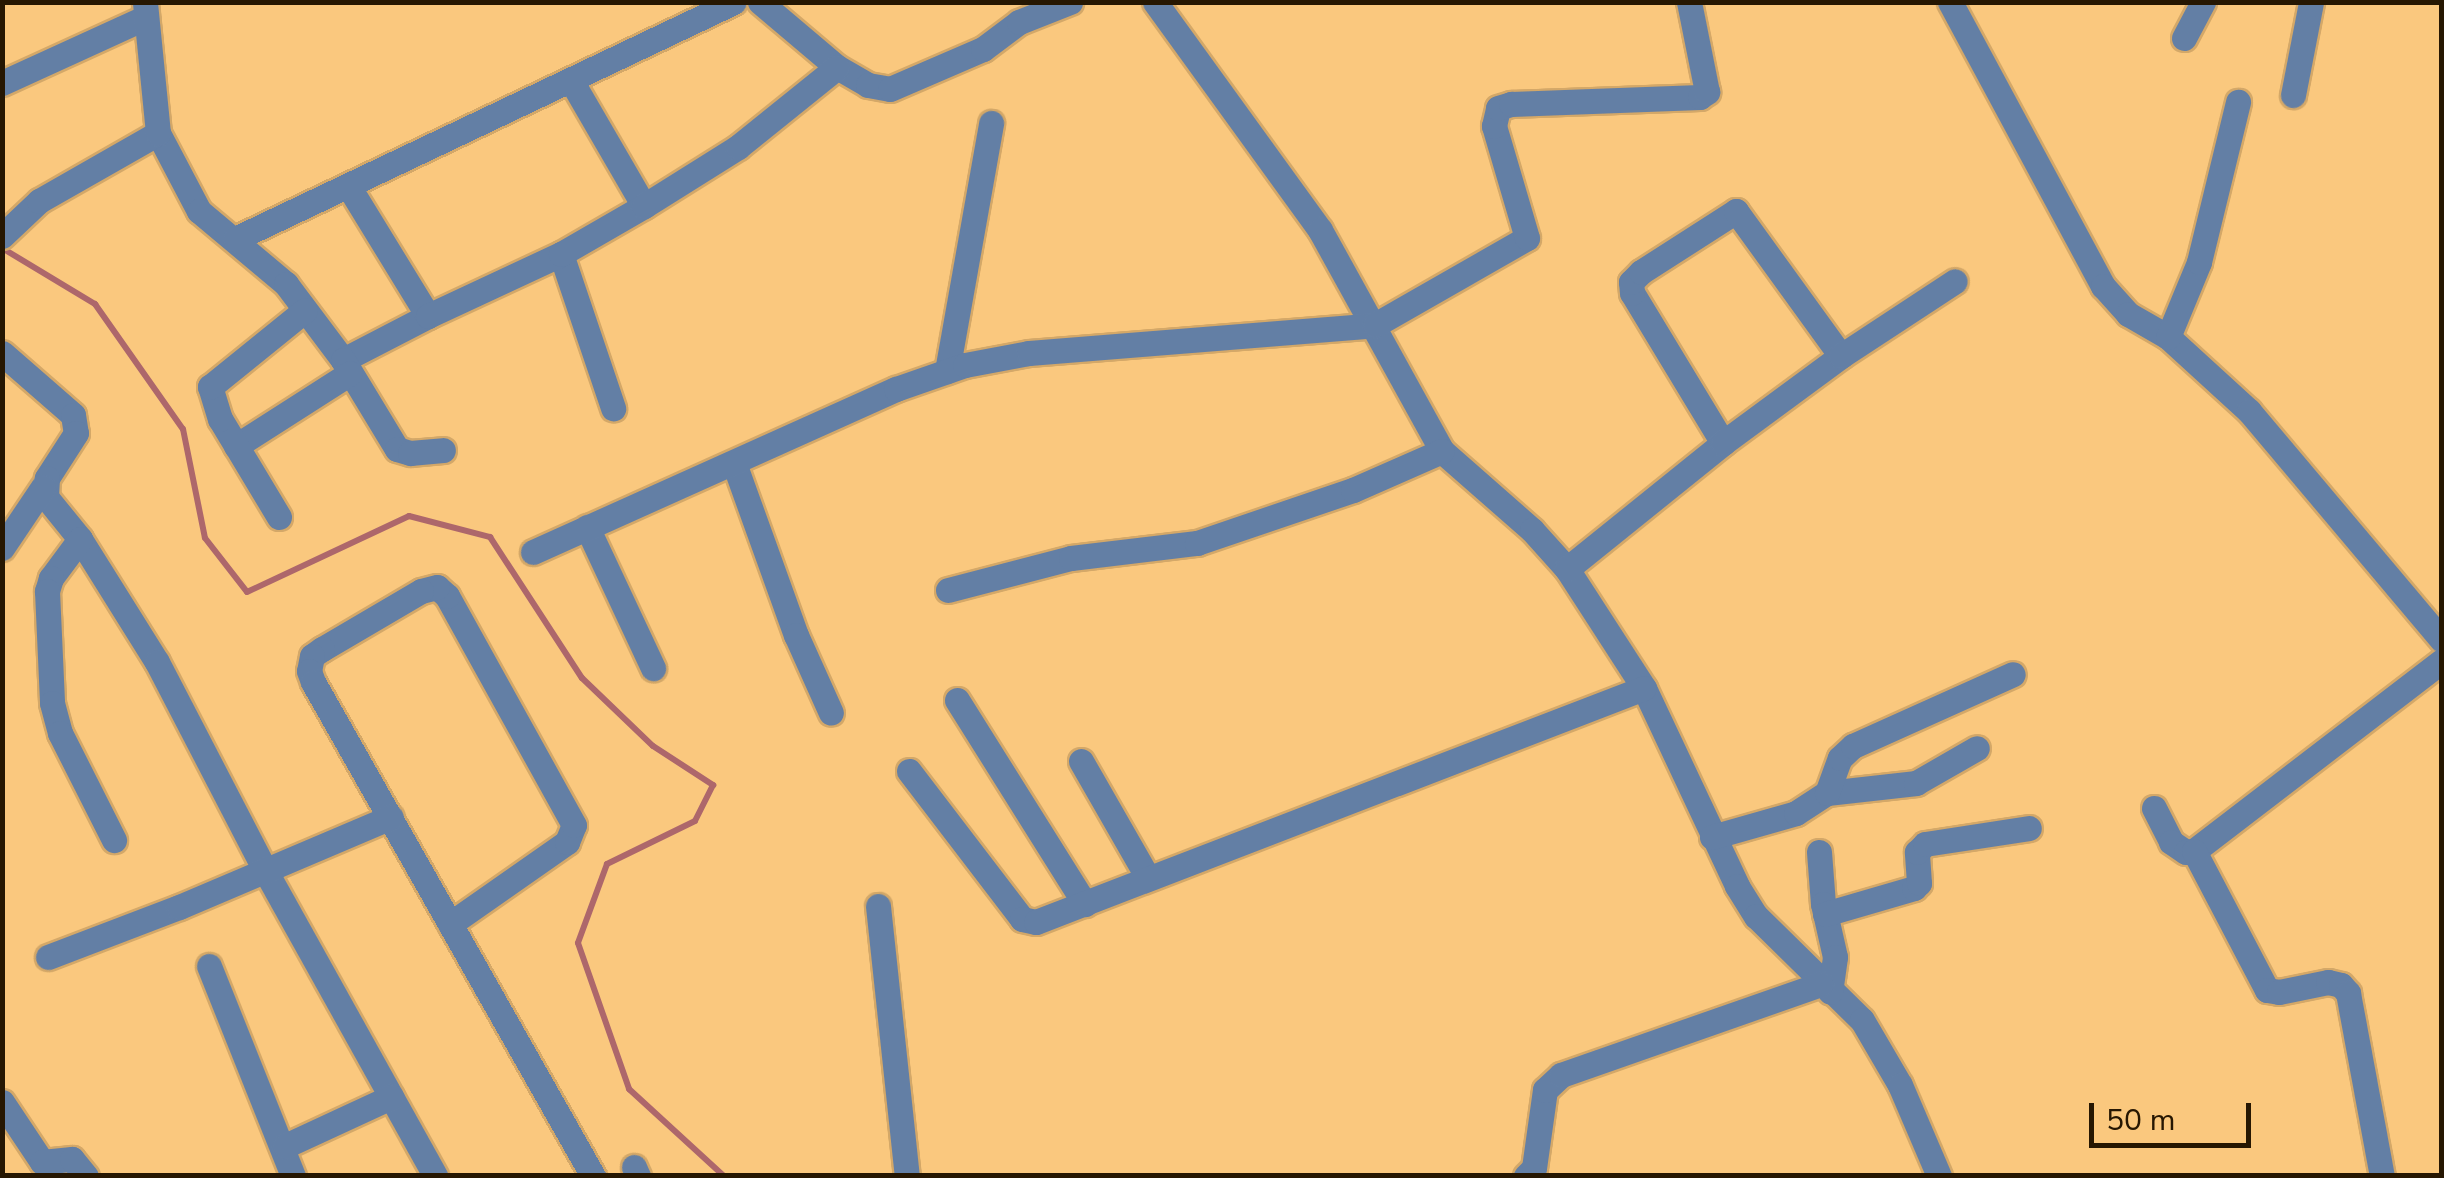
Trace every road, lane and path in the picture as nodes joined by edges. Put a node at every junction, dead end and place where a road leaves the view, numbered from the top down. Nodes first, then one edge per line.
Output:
1 (734, 2) edge
2 (760, 2) edge
3 (1070, 2) edge
4 (1155, 2) edge
5 (1689, 2) edge
6 (1950, 2) edge
7 (2202, 2) edge
8 (2310, 2) edge
9 (146, 10) edge
10 (2184, 38) dead end
11 (836, 67) junction
12 (572, 82) junction
13 (2, 83) edge
14 (2294, 95) dead end
15 (2238, 102) dead end
16 (990, 123) dead end
17 (158, 133) junction
18 (349, 187) junction
19 (644, 206) junction
20 (10, 227) edge
21 (235, 239) junction
22 (561, 254) junction
23 (1955, 281) dead end
24 (306, 310) junction
25 (428, 316) junction
26 (1375, 325) junction
27 (2168, 337) junction
28 (2, 353) edge
29 (1840, 356) junction
30 (346, 366) junction
31 (947, 371) junction
32 (613, 408) dead end
33 (1723, 443) junction
34 (236, 446) junction
35 (443, 450) dead end
36 (1442, 451) junction
37 (734, 463) junction
38 (43, 486) junction
39 (280, 516) dead end
40 (586, 528) junction
41 (80, 539) junction
42 (2, 548) edge
43 (533, 552) dead end
44 (1568, 570) junction
45 (948, 590) dead end
46 (2442, 640) edge
47 (2442, 661) edge
48 (653, 668) dead end
49 (2013, 674) dead end
50 (1644, 688) junction
51 (958, 700) dead end
52 (831, 713) dead end
53 (1977, 748) dead end
54 (1081, 761) dead end
55 (909, 771) dead end
56 (1826, 792) junction
57 (2154, 808) dead end
58 (390, 817) junction
59 (2029, 828) dead end
60 (1712, 836) junction
61 (114, 840) dead end
62 (1819, 852) dead end
63 (2194, 852) junction
64 (265, 870) junction
65 (1148, 878) junction
66 (1085, 904) junction
67 (878, 906) dead end
68 (1825, 914) junction
69 (450, 924) junction
70 (48, 957) dead end
71 (209, 966) dead end
72 (1825, 988) junction
73 (392, 1097) junction
74 (2, 1102) edge
75 (284, 1146) junction
76 (86, 1176) edge
77 (293, 1176) edge
78 (435, 1176) edge
79 (592, 1176) edge
80 (906, 1176) edge
81 (1526, 1176) edge
82 (1939, 1176) edge
83 (2382, 1176) edge

1 - 12 street
2 - 11 street
3 - 11 street
4 - 26 street
5 - 26 street
6 - 27 street
7 - 10 street
8 - 14 street
9 - 13 street
9 - 17 street
11 - 19 street
12 - 18 street
12 - 19 street
15 - 27 street
16 - 31 street
17 - 20 street
17 - 21 street
18 - 21 street
18 - 25 street
19 - 22 street
21 - 24 street
22 - 25 street
22 - 32 street
23 - 29 street
24 - 30 street
24 - 34 street
25 - 30 street
26 - 31 street
26 - 36 street
27 - 46 street
28 - 38 street
29 - 33 street
29 - 33 street
30 - 34 street
30 - 35 street
31 - 37 street
33 - 44 street
34 - 39 street
36 - 44 street
36 - 45 street
37 - 40 street
37 - 52 street
38 - 41 street
38 - 42 street
40 - 43 street
40 - 48 street
41 - 61 street
41 - 64 street
44 - 50 street
47 - 63 street
49 - 56 street
50 - 60 street
50 - 65 street
51 - 66 street
53 - 56 street
54 - 65 street
55 - 66 street
56 - 60 street
57 - 63 street
58 - 64 street
58 - 69 street
58 - 69 street
59 - 68 street
60 - 72 street
62 - 68 street
63 - 83 street
64 - 70 street
64 - 73 street
65 - 66 street
67 - 80 street
68 - 72 street
69 - 79 street
71 - 75 street
72 - 81 street
72 - 82 street
73 - 75 street
73 - 78 street
74 - 76 street
75 - 77 street

